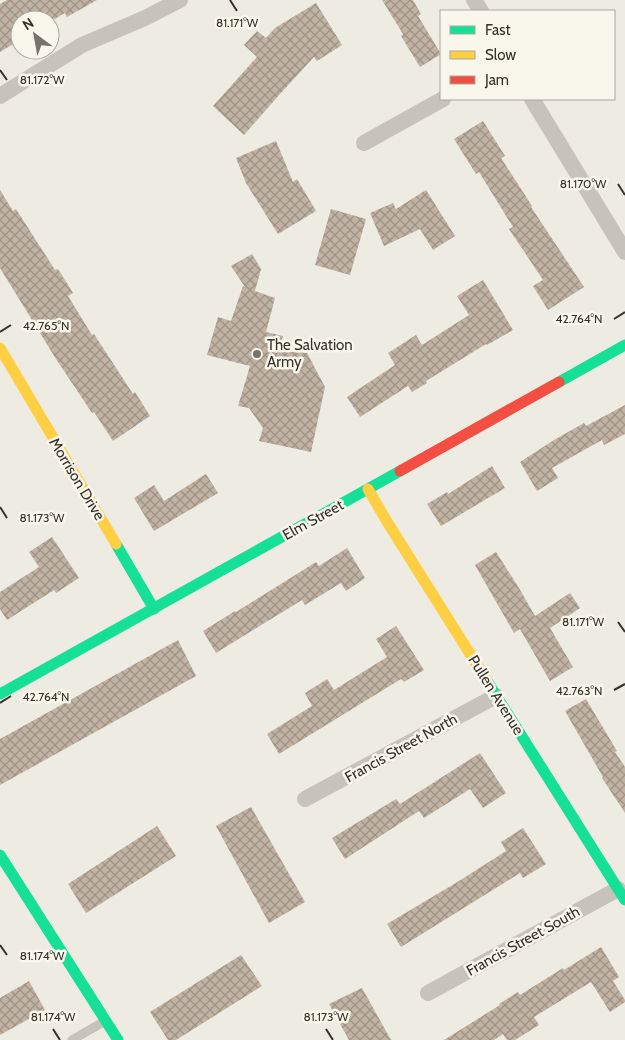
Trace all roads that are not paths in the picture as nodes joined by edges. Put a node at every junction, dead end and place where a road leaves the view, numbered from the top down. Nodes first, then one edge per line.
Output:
1 (180, 0) edge
2 (0, 96) edge
3 (441, 100) edge
4 (533, 100) edge
5 (364, 143) dead end
6 (625, 252) edge
7 (625, 345) edge
8 (0, 348) edge
9 (368, 489) junction
10 (154, 609) junction
11 (0, 694) edge
12 (496, 696) junction
13 (305, 799) dead end
14 (0, 855) edge
15 (622, 895) edge
16 (428, 993) dead end
17 (106, 1021) junction
18 (72, 1040) edge
19 (118, 1040) edge

1 - 2 street
3 - 5 street
4 - 6 street
7 - 9 street, Elm Street
8 - 10 street, Morrison Drive
9 - 10 street, Elm Street
9 - 12 street, Pullen Avenue
10 - 11 street, Elm Street
12 - 13 street, Francis Street North
12 - 15 street, Pullen Avenue
14 - 17 street
15 - 16 street, Francis Street South
17 - 18 lane
17 - 19 street

